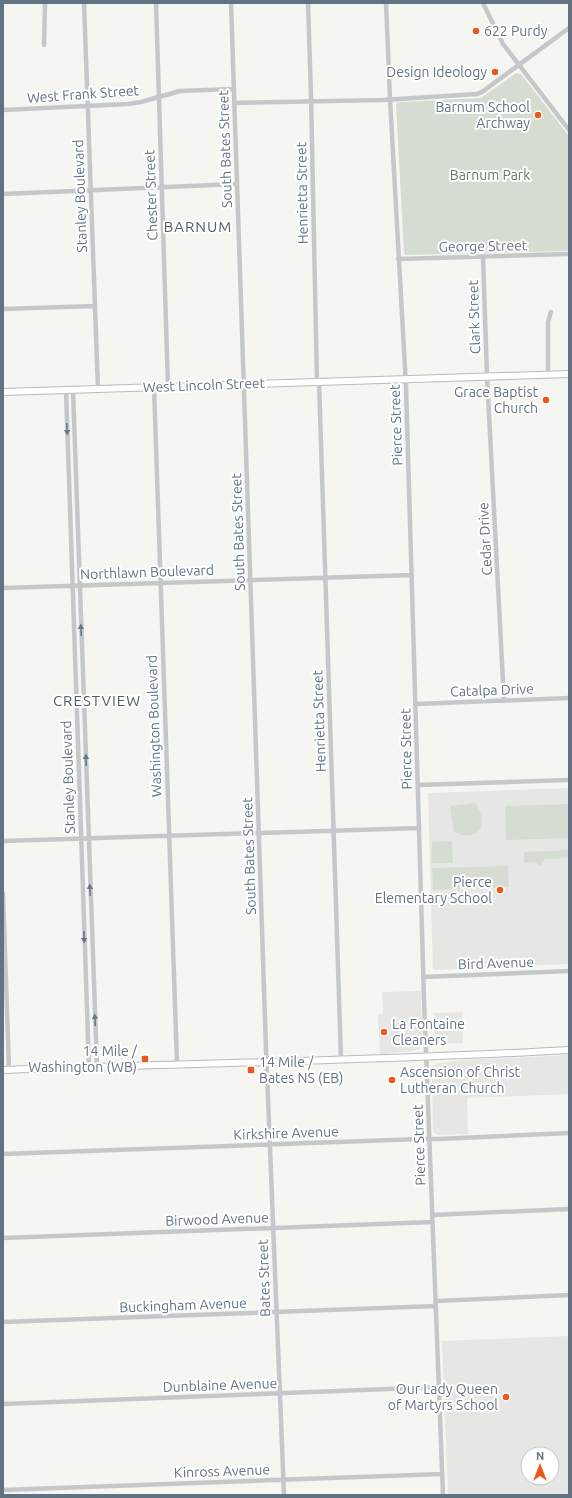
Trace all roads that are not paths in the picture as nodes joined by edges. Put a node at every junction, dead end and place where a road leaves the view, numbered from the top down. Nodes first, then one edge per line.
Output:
1 (45, 3) edge
2 (84, 3) edge
3 (156, 3) edge
4 (232, 3) edge
5 (308, 3) edge
6 (386, 3) edge
7 (483, 3) edge
8 (569, 28) edge
9 (44, 45) dead end
10 (519, 65) junction
11 (234, 89) junction
12 (159, 96) junction
13 (390, 99) junction
14 (311, 102) junction
15 (234, 103) junction
16 (87, 106) junction
17 (3, 110) edge
18 (569, 130) edge
19 (237, 184) junction
20 (162, 187) junction
21 (90, 190) junction
22 (3, 194) edge
23 (569, 254) edge
24 (483, 257) junction
25 (398, 259) junction
26 (94, 306) junction
27 (3, 309) edge
28 (551, 312) dead end
29 (548, 374) junction
30 (569, 374) edge
31 (487, 376) junction
32 (406, 379) junction
33 (318, 382) junction
34 (244, 384) junction
35 (154, 387) junction
36 (168, 387) junction
37 (98, 389) junction
38 (66, 390) junction
39 (73, 390) junction
40 (3, 392) edge
41 (70, 497) junction
42 (77, 497) junction
43 (412, 574) junction
44 (326, 577) junction
45 (250, 579) junction
46 (160, 582) junction
47 (73, 585) junction
48 (80, 585) junction
49 (3, 588) edge
50 (569, 698) edge
51 (504, 701) junction
52 (416, 704) junction
53 (77, 708) junction
54 (84, 708) junction
55 (569, 780) edge
56 (418, 785) junction
57 (419, 828) junction
58 (334, 831) junction
59 (259, 833) junction
60 (169, 836) junction
61 (81, 839) junction
62 (89, 839) junction
63 (3, 841) edge
64 (3, 893) edge
65 (85, 951) junction
66 (92, 951) junction
67 (569, 971) edge
68 (423, 977) junction
69 (569, 1050) edge
70 (426, 1057) junction
71 (341, 1059) junction
72 (266, 1061) junction
73 (177, 1064) junction
74 (89, 1067) junction
75 (97, 1067) junction
76 (6, 1070) edge
77 (569, 1133) edge
78 (430, 1139) junction
79 (270, 1144) junction
80 (3, 1154) edge
81 (569, 1209) edge
82 (432, 1215) junction
83 (432, 1222) junction
84 (273, 1228) junction
85 (3, 1238) edge
86 (569, 1295) edge
87 (436, 1301) junction
88 (436, 1306) junction
89 (277, 1313) junction
90 (3, 1322) edge
91 (439, 1387) junction
92 (280, 1393) junction
93 (3, 1404) edge
94 (442, 1474) junction
95 (283, 1480) junction
96 (3, 1490) edge
97 (284, 1495) edge
98 (443, 1495) edge

1 - 9 street
2 - 16 street, Stanley Boulevard
3 - 12 street, Chester Street
4 - 11 street, South Bates Street
5 - 14 street, Henrietta Street
6 - 13 street, Pierce Street
7 - 10 street
8 - 10 street
10 - 13 street
10 - 18 street
11 - 12 street, West Frank Street
11 - 15 street, South Bates Street
12 - 16 street, West Frank Street
12 - 20 street, Chester Street
13 - 14 street
13 - 25 street, Pierce Street
14 - 15 street
14 - 33 street, Henrietta Street
15 - 19 street, South Bates Street
16 - 17 street, West Frank Street
16 - 21 street, Stanley Boulevard
19 - 20 street
19 - 34 street, South Bates Street
20 - 21 street
20 - 36 street, Chester Street
21 - 22 street
21 - 26 street, Stanley Boulevard
23 - 24 street, George Street
24 - 25 street, George Street
24 - 31 street, Clark Street
25 - 32 street, Pierce Street
26 - 27 street
26 - 37 street, Stanley Boulevard
28 - 29 street
29 - 30 street, West Lincoln Street
29 - 31 street, West Lincoln Street
31 - 32 street, West Lincoln Street
31 - 51 street, Cedar Drive
32 - 33 street, West Lincoln Street
32 - 43 street, Pierce Street
33 - 34 street, West Lincoln Street
33 - 44 street, Henrietta Street
34 - 36 street, West Lincoln Street
34 - 45 street, South Bates Street
35 - 36 street, West Lincoln Street
35 - 37 street, West Lincoln Street
35 - 46 street, Washington Boulevard
37 - 39 street, West Lincoln Street
38 - 39 street, West Lincoln Street
38 - 40 street, West Lincoln Street
38 -> 41 street, Stanley Boulevard
39 - 42 street, Stanley Boulevard
41 - 42 street
41 - 47 street, Stanley Boulevard
42 - 48 street, Stanley Boulevard
43 - 44 street, Northlawn Boulevard
43 - 52 street, Pierce Street
44 - 45 street, Northlawn Boulevard
44 - 58 street, Henrietta Street
45 - 46 street, Northlawn Boulevard
45 - 59 street, South Bates Street
46 - 48 street, Northlawn Boulevard
46 - 60 street, Washington Boulevard
47 - 48 street, Northlawn Boulevard
47 - 49 street, Northlawn Boulevard
47 - 53 street, Stanley Boulevard
54 -> 48 street, Stanley Boulevard
50 - 51 street, Catalpa Drive
51 - 52 street, Catalpa Drive
52 - 56 street, Pierce Street
53 - 54 street
53 - 61 street, Stanley Boulevard
62 -> 54 street, Stanley Boulevard
55 - 56 street
56 - 57 street, Pierce Street
57 - 58 street
57 - 68 street, Pierce Street
58 - 59 street
58 - 71 street, Henrietta Street
59 - 60 street
59 - 72 street, South Bates Street
60 - 62 street
60 - 73 street, Washington Boulevard
61 - 62 street
61 - 63 street
61 -> 65 street, Stanley Boulevard
66 -> 62 street, Stanley Boulevard
64 - 76 street
65 - 66 street
65 - 74 street, Stanley Boulevard
75 -> 66 street, Stanley Boulevard
67 - 68 street, Bird Avenue
68 - 70 street, Pierce Street
69 - 70 street
70 - 71 street
70 - 78 street, Pierce Street
71 - 72 street
72 - 73 street
72 - 79 street, Bates Street
73 - 75 street
74 - 75 street
74 - 76 street
77 - 78 street, Kirkshire Avenue
78 - 79 street, Kirkshire Avenue
78 - 82 street, Pierce Street
79 - 80 street, Kirkshire Avenue
79 - 84 street, Bates Street
81 - 82 street
82 - 83 street, Pierce Street
83 - 84 street, Birwood Avenue
83 - 87 street, Pierce Street
84 - 85 street, Birwood Avenue
84 - 89 street, Bates Street
86 - 87 street
87 - 88 street, Pierce Street
88 - 89 street, Buckingham Avenue
88 - 91 street, Pierce Street
89 - 90 street, Buckingham Avenue
89 - 92 street, Bates Street
91 - 92 street, Dunblaine Avenue
91 - 94 street, Pierce Street
92 - 93 street, Dunblaine Avenue
92 - 95 street, Bates Street
94 - 95 street, Kinross Avenue
94 - 98 street, Pierce Street
95 - 96 street, Kinross Avenue
95 - 97 street, Bates Street

